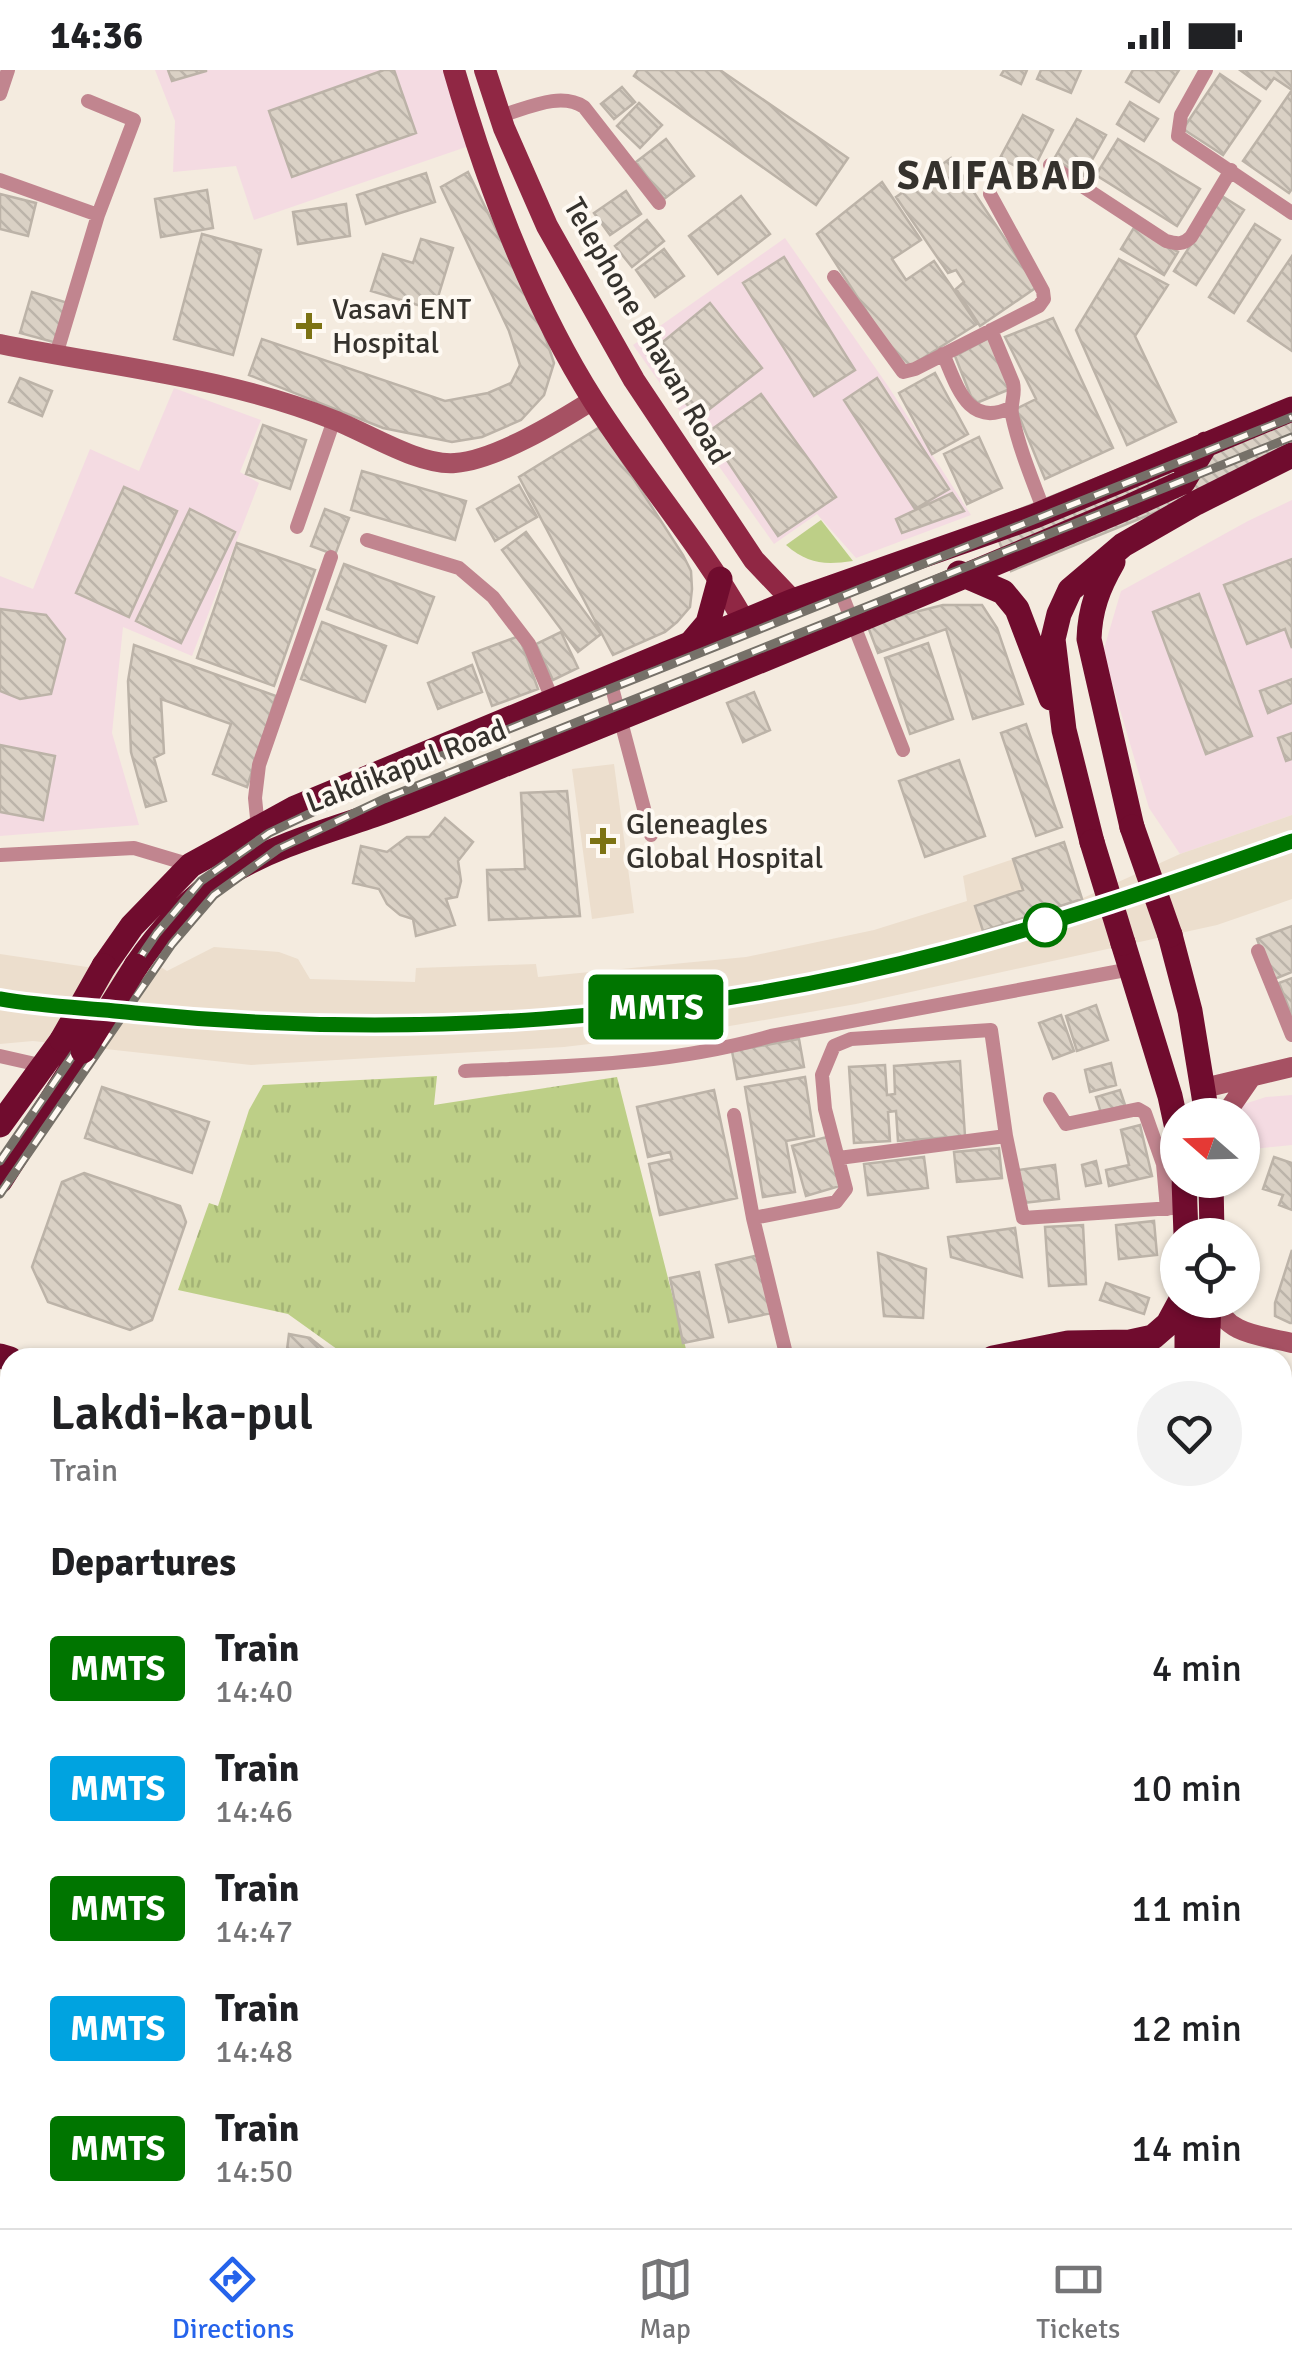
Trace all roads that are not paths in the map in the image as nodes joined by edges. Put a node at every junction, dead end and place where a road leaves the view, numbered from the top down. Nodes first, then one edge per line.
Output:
1 (8, 70) edge
2 (454, 70) edge
3 (486, 70) edge
4 (1206, 70) edge
5 (0, 94) edge
6 (88, 101) dead end
7 (500, 116) junction
8 (1050, 165) dead end
9 (1230, 170) junction
10 (0, 180) edge
11 (990, 194) dead end
12 (659, 203) dead end
13 (1292, 213) edge
14 (98, 214) junction
15 (834, 277) dead end
16 (991, 330) junction
17 (0, 344) edge
18 (943, 354) junction
19 (56, 356) junction
20 (593, 400) junction
21 (1010, 408) junction
22 (1292, 409) edge
23 (334, 420) junction
24 (1292, 455) edge
25 (1183, 482) junction
26 (1044, 510) junction
27 (298, 527) dead end
28 (367, 540) dead end
29 (1123, 545) junction
30 (331, 557) dead end
31 (912, 558) junction
32 (754, 560) junction
33 (966, 576) junction
34 (720, 579) junction
35 (838, 585) junction
36 (793, 602) junction
37 (744, 621) junction
38 (855, 622) junction
39 (687, 646) junction
40 (610, 680) junction
41 (553, 702) junction
42 (622, 717) junction
43 (1064, 730) junction
44 (903, 750) dead end
45 (258, 828) junction
46 (651, 835) dead end
47 (0, 855) edge
48 (192, 865) junction
49 (1258, 951) dead end
50 (1131, 969) junction
51 (1292, 1035) edge
52 (72, 1046) junction
53 (0, 1056) edge
54 (44, 1066) junction
55 (1292, 1067) edge
56 (465, 1071) dead end
57 (1250, 1079) junction
58 (1204, 1088) junction
59 (1170, 1098) edge
60 (1205, 1098) edge
61 (1237, 1098) edge
62 (1050, 1099) dead end
63 (729, 1120) dead end
64 (0, 1124) edge
65 (1006, 1136) junction
66 (839, 1158) junction
67 (0, 1182) edge
68 (1180, 1198) edge
69 (1177, 1208) junction
70 (753, 1218) junction
71 (1180, 1218) edge
72 (1172, 1318) edge
73 (1185, 1318) edge
74 (1211, 1318) edge
75 (1223, 1318) edge
76 (1251, 1336) junction
77 (1292, 1343) edge
78 (785, 1348) edge
79 (1047, 1348) edge
80 (1186, 1348) edge
81 (1210, 1348) edge
82 (1221, 1348) edge

1 - 5 street
2 - 20 main road
3 - 7 main road, Telephone Bhavan Road
4 - 9 street
6 - 14 street
7 - 12 street
7 - 32 main road, Telephone Bhavan Road
8 - 9 street
9 - 13 street
10 - 14 street
11 - 16 street
14 - 19 street
15 - 18 street
16 - 18 street
16 - 21 street
17 - 19 street
18 - 21 street
19 - 23 street
20 - 23 street
20 - 34 main road
21 - 26 street
22 - 25 highway, Lakdikapul Road
23 - 27 street
24 - 25 highway, Lakdikapul Road
25 - 26 highway, Lakdikapul Road
25 - 29 highway, Lakdikapul Road
25 - 33 highway, Lakdikapul Road
26 - 31 highway, Lakdikapul Road
28 - 41 street
29 - 43 highway, Lakdikapul Road
29 - 58 highway, bridge
30 - 45 street
31 - 33 highway, Lakdikapul Road
31 - 35 highway, Lakdikapul Road
32 - 34 main road
32 - 36 main road, Telephone Bhavan Road
33 - 38 highway, Lakdikapul Road
33 - 43 highway, Lakdikapul Road
34 - 37 main road
34 - 39 highway
35 - 36 highway, Lakdikapul Road
35 - 38 street
36 - 37 highway, Lakdikapul Road
37 - 39 highway, Lakdikapul Road
38 - 42 highway, Lakdikapul Road
38 - 44 street
39 - 40 highway, Lakdikapul Road
40 - 41 highway, Lakdikapul Road
40 - 42 street
41 - 45 highway, Lakdikapul Road
42 - 46 street
42 - 52 highway, Lakdikapul Road, bridge
43 - 50 highway, Lakdikapul Road, bridge
45 - 48 highway, Lakdikapul Road
47 - 48 street
48 - 52 highway, Lakdikapul Road, bridge
49 - 51 street
50 - 56 street
50 - 59 highway, Lakdikapul Road
52 - 54 highway, Lakdikapul Road
52 - 67 highway, Lakdikapul Road
53 - 54 street
54 - 64 highway, Lakdikapul Road
55 - 57 street
57 - 58 street
57 - 61 street
58 - 60 highway
62 - 69 street
63 - 70 street
65 - 66 street
65 - 66 street
65 - 69 street
66 - 70 street
68 - 69 highway
69 - 71 highway
70 - 78 street
72 - 79 highway
73 - 80 highway
74 - 81 highway
75 - 76 street
76 - 77 street
76 - 82 street

